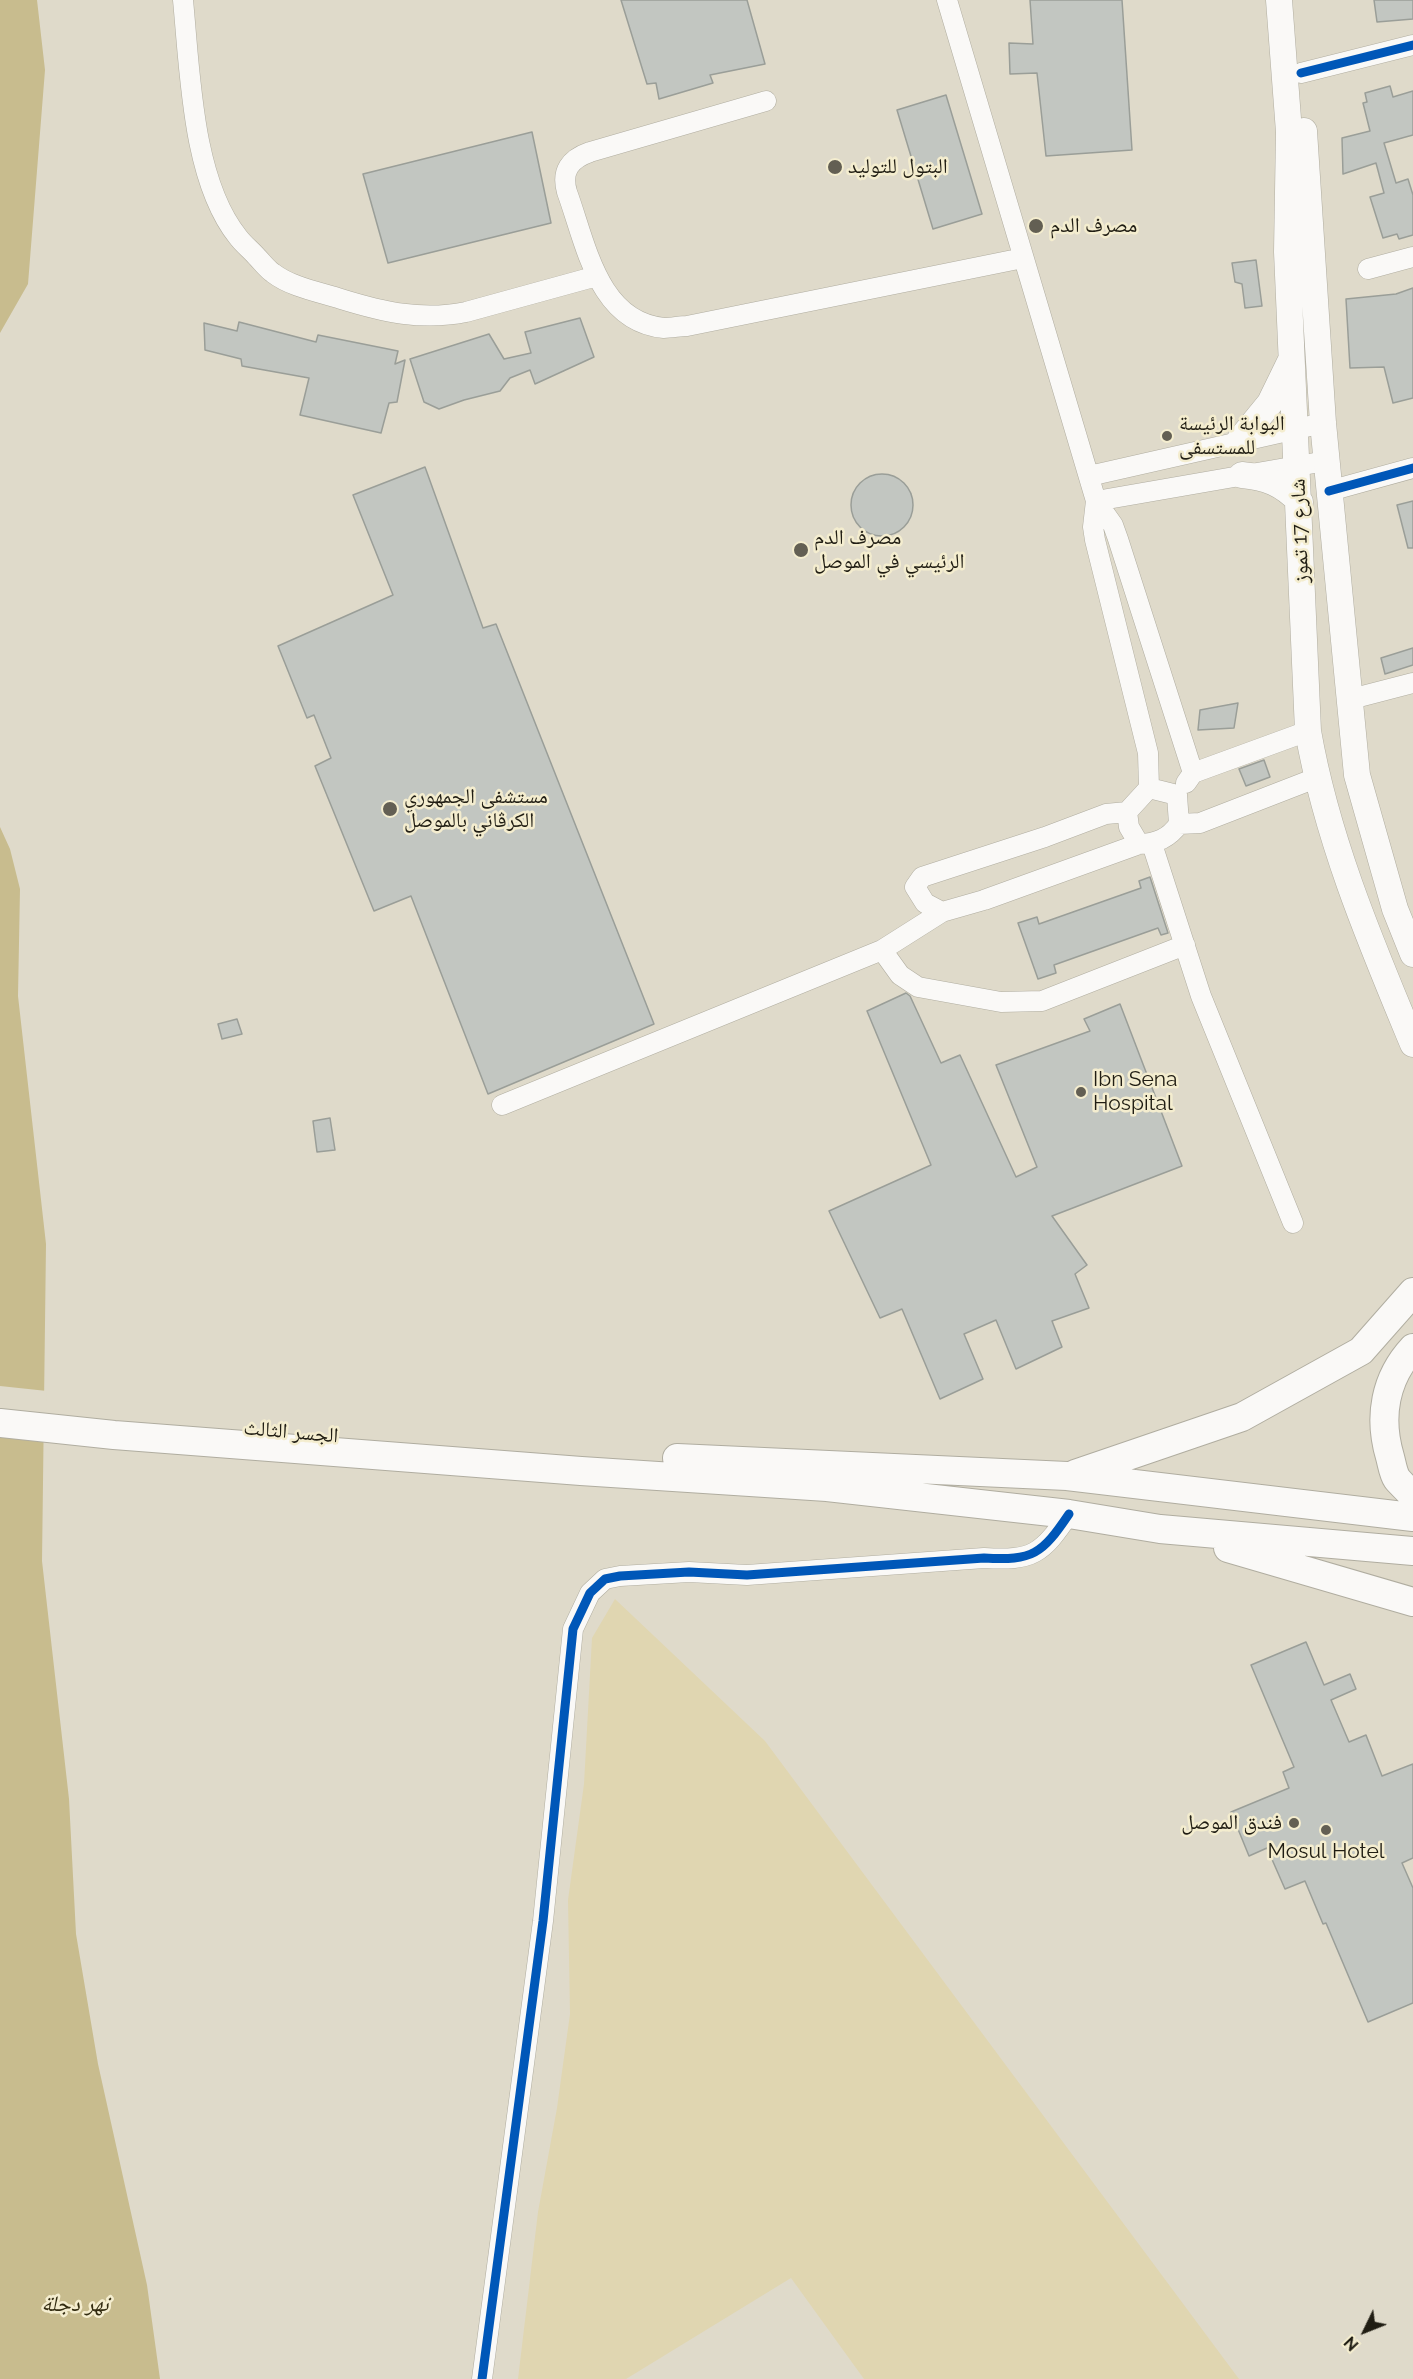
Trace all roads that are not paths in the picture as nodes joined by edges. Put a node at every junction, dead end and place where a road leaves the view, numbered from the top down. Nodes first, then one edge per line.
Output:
1 (183, 0) edge
2 (947, 0) edge
3 (1279, 0) edge
4 (1296, 0) edge
5 (1413, 45) edge
6 (1301, 73) junction
7 (766, 100) dead end
8 (1413, 257) edge
9 (1023, 258) junction
10 (1368, 269) dead end
11 (597, 276) junction
12 (1291, 359) junction
13 (1323, 423) junction
14 (1295, 428) junction
15 (1239, 441) junction
16 (1326, 461) junction
17 (1298, 465) junction
18 (1413, 468) edge
19 (1242, 475) junction
20 (1089, 476) junction
21 (1329, 491) junction
22 (1096, 501) junction
23 (1300, 502) junction
24 (1144, 618) junction
25 (1117, 626) junction
26 (1413, 683) edge
27 (1350, 699) junction
28 (1308, 731) junction
29 (1193, 773) junction
30 (1316, 778) junction
31 (1149, 788) junction
32 (1177, 795) junction
33 (1127, 812) junction
34 (1179, 824) junction
35 (1146, 844) junction
36 (1395, 909) junction
37 (942, 912) junction
38 (1362, 921) junction
39 (1185, 945) junction
40 (882, 950) junction
41 (1413, 954) edge
42 (1413, 1044) edge
43 (502, 1105) dead end
44 (1293, 1223) dead end
45 (1413, 1292) edge
46 (1413, 1348) edge
47 (0, 1406) edge
48 (0, 1423) edge
49 (581, 1462) junction
50 (1067, 1476) junction
51 (1413, 1496) edge
52 (1069, 1514) junction
53 (1413, 1517) edge
54 (1160, 1529) junction
55 (1413, 1551) edge
56 (1413, 1602) edge
57 (482, 2379) edge

1 - 11 street
2 - 9 street
3 - 12 main road, شارع 17 تموز
4 - 6 main road, شارع 17 تموز
5 - 6 street
6 - 13 main road, شارع 17 تموز
7 - 11 street
8 - 10 street
9 - 11 street
9 - 20 street
12 - 14 main road, شارع 17 تموز
12 - 15 main road
13 - 14 street
13 - 16 main road, شارع 17 تموز
14 - 15 street
14 - 17 main road, شارع 17 تموز
15 - 20 street
16 - 17 street
16 - 21 main road, شارع 17 تموز
17 - 19 street
17 - 23 main road, شارع 17 تموز
18 - 21 street
19 - 22 street
19 - 23 main road
20 - 22 street
21 - 27 main road, شارع 17 تموز
22 - 24 street
22 - 25 street
23 - 28 main road, شارع 17 تموز
24 - 25 street
24 - 29 street
25 - 31 street
26 - 27 street
27 - 36 main road, شارع 17 تموز
28 - 29 street
28 - 30 main road, شارع 17 تموز
29 - 32 street
30 - 34 street
30 - 38 main road, شارع 17 تموز
31 - 32 street
31 - 33 street
32 - 34 street
33 - 35 street
33 - 37 street
34 - 35 street
35 - 37 street
35 - 39 street
36 - 38 main road
36 - 41 main road, شارع 17 تموز
37 - 40 street
38 - 42 main road, شارع 17 تموز
39 - 40 street
39 - 44 street
40 - 43 street
45 - 50 highway
46 - 51 highway
47 - 49 highway, الجسر الثالث
48 - 49 highway, الجسر الثالث
49 - 50 highway
49 - 52 highway
50 - 53 highway
52 - 54 highway
52 - 57 street
54 - 55 highway
54 - 56 highway

